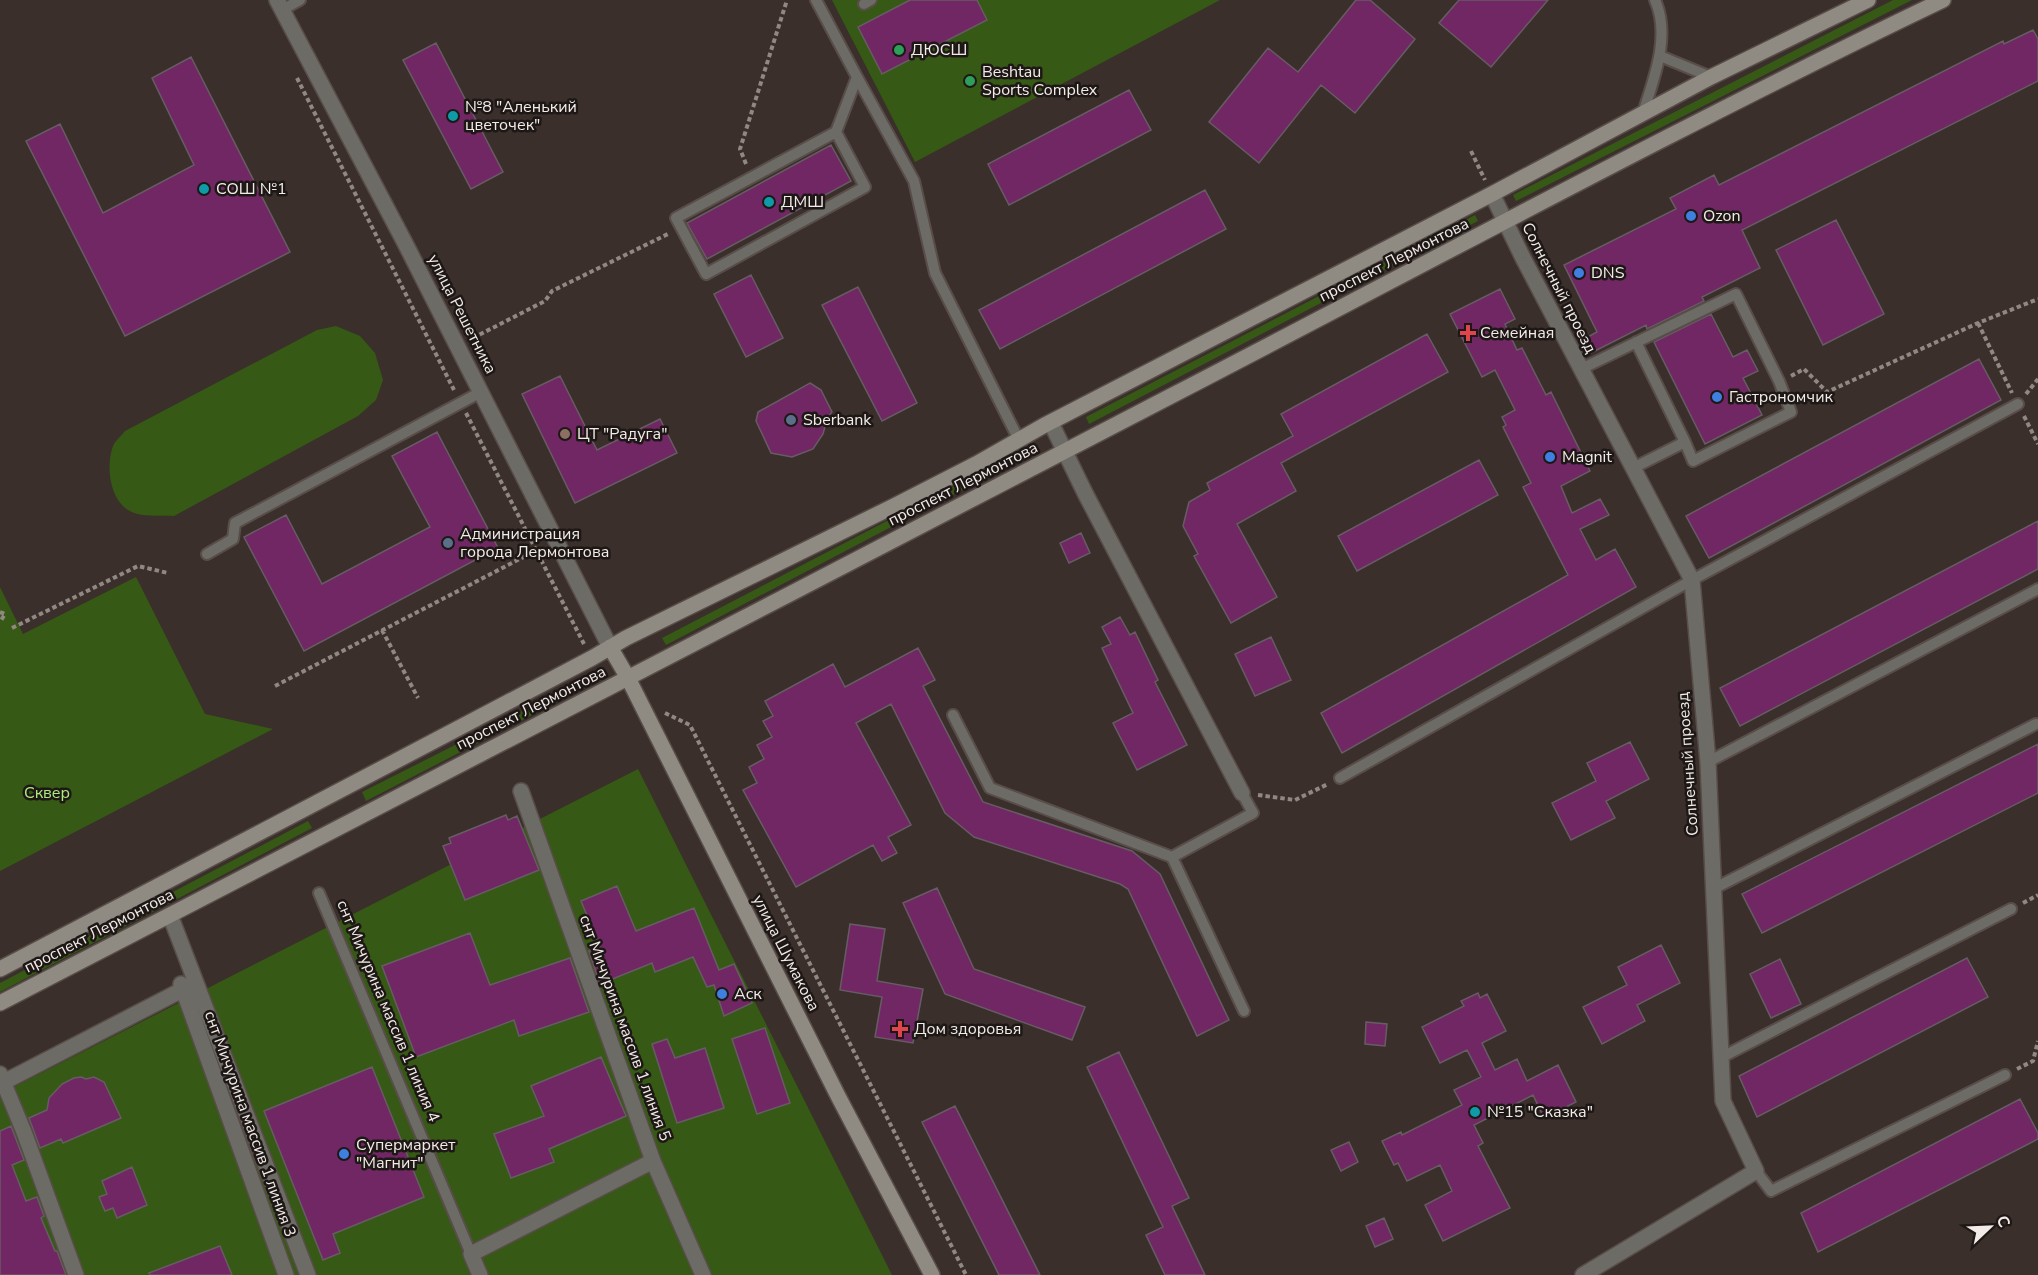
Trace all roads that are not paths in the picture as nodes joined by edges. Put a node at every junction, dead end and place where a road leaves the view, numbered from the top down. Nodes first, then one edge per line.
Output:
1 (300, 0) edge
2 (816, 0) edge
3 (1868, 0) edge
4 (1943, 0) edge
5 (1670, 2) dead end
6 (280, 5) edge
7 (1657, 5) edge
8 (1660, 56) junction
9 (857, 77) junction
10 (1711, 77) junction
11 (1643, 113) junction
12 (836, 132) junction
13 (1492, 194) junction
14 (1506, 222) junction
15 (1636, 342) junction
16 (1581, 369) junction
17 (481, 392) junction
18 (2018, 404) road end
19 (1051, 423) junction
20 (1019, 440) junction
21 (1684, 442) junction
22 (1064, 452) junction
23 (1633, 468) junction
24 (207, 554) dead end
25 (1692, 580) junction
26 (2038, 589) edge
27 (610, 647) junction
28 (628, 678) junction
29 (953, 715) dead end
30 (2036, 724) dead end
31 (1708, 762) junction
32 (1340, 778) road end
33 (520, 790) dead end
34 (1242, 793) joint
35 (1172, 857) junction
36 (1713, 890) junction
37 (319, 893) dead end
38 (2011, 909) dead end
39 (170, 915) junction
40 (0, 969) edge
41 (0, 1003) edge
42 (1244, 1011) dead end
43 (1720, 1058) junction
44 (2005, 1076) road end
45 (2, 1078) edge
46 (653, 1161) junction
47 (1756, 1171) junction
48 (471, 1254) junction
49 (76, 1275) edge
50 (286, 1275) edge
51 (308, 1275) edge
52 (480, 1275) edge
53 (703, 1275) edge
54 (932, 1275) edge
55 (1583, 1275) edge

1 - 6 lane
2 - 9 lane
3 - 10 street, проспект Лермонтова
4 - 14 street, проспект Лермонтова
5 - 7 lane
6 - 17 street, улица Решетника
7 - 8 lane
8 - 10 lane
8 - 11 lane
9 - 12 lane
9 - 20 lane
10 - 11 street, проспект Лермонтова
11 - 13 street, проспект Лермонтова
12 - 12 lane
13 - 14 street, Солнечный проезд
13 - 19 street, проспект Лермонтова
14 - 16 street, Солнечный проезд
14 - 22 street, проспект Лермонтова
15 - 16 lane
15 - 21 lane
15 - 21 lane
16 - 23 street, Солнечный проезд
17 - 24 lane
17 - 27 street, улица Решетника
18 - 25 lane
19 - 20 street, проспект Лермонтова
19 - 22 street
20 - 27 street, проспект Лермонтова
21 - 23 lane
22 - 28 street, проспект Лермонтова
22 - 34 street
23 - 25 street, Солнечный проезд
25 - 31 street, Солнечный проезд
25 - 32 lane
26 - 31 lane
27 - 28 street, улица Шумакова
27 - 40 street, проспект Лермонтова
28 - 39 street, проспект Лермонтова
28 - 54 street, улица Шумакова
29 - 35 lane
30 - 36 lane
31 - 36 street, Солнечный проезд
33 - 46 street, снт Мичурина массив 1 линия 5
34 - 35 lane
35 - 42 lane
36 - 43 street, Солнечный проезд
37 - 48 lane, снт Мичурина массив 1 линия 4
38 - 43 lane
39 - 41 street, проспект Лермонтова
39 - 51 street
43 - 47 street, Солнечный проезд
44 - 47 lane
45 - 49 street
45 - 50 street, снт Мичурина массив 1 линия 3
46 - 48 street
46 - 53 street, снт Мичурина массив 1 линия 5
47 - 55 street
48 - 52 street, снт Мичурина массив 1 линия 4

